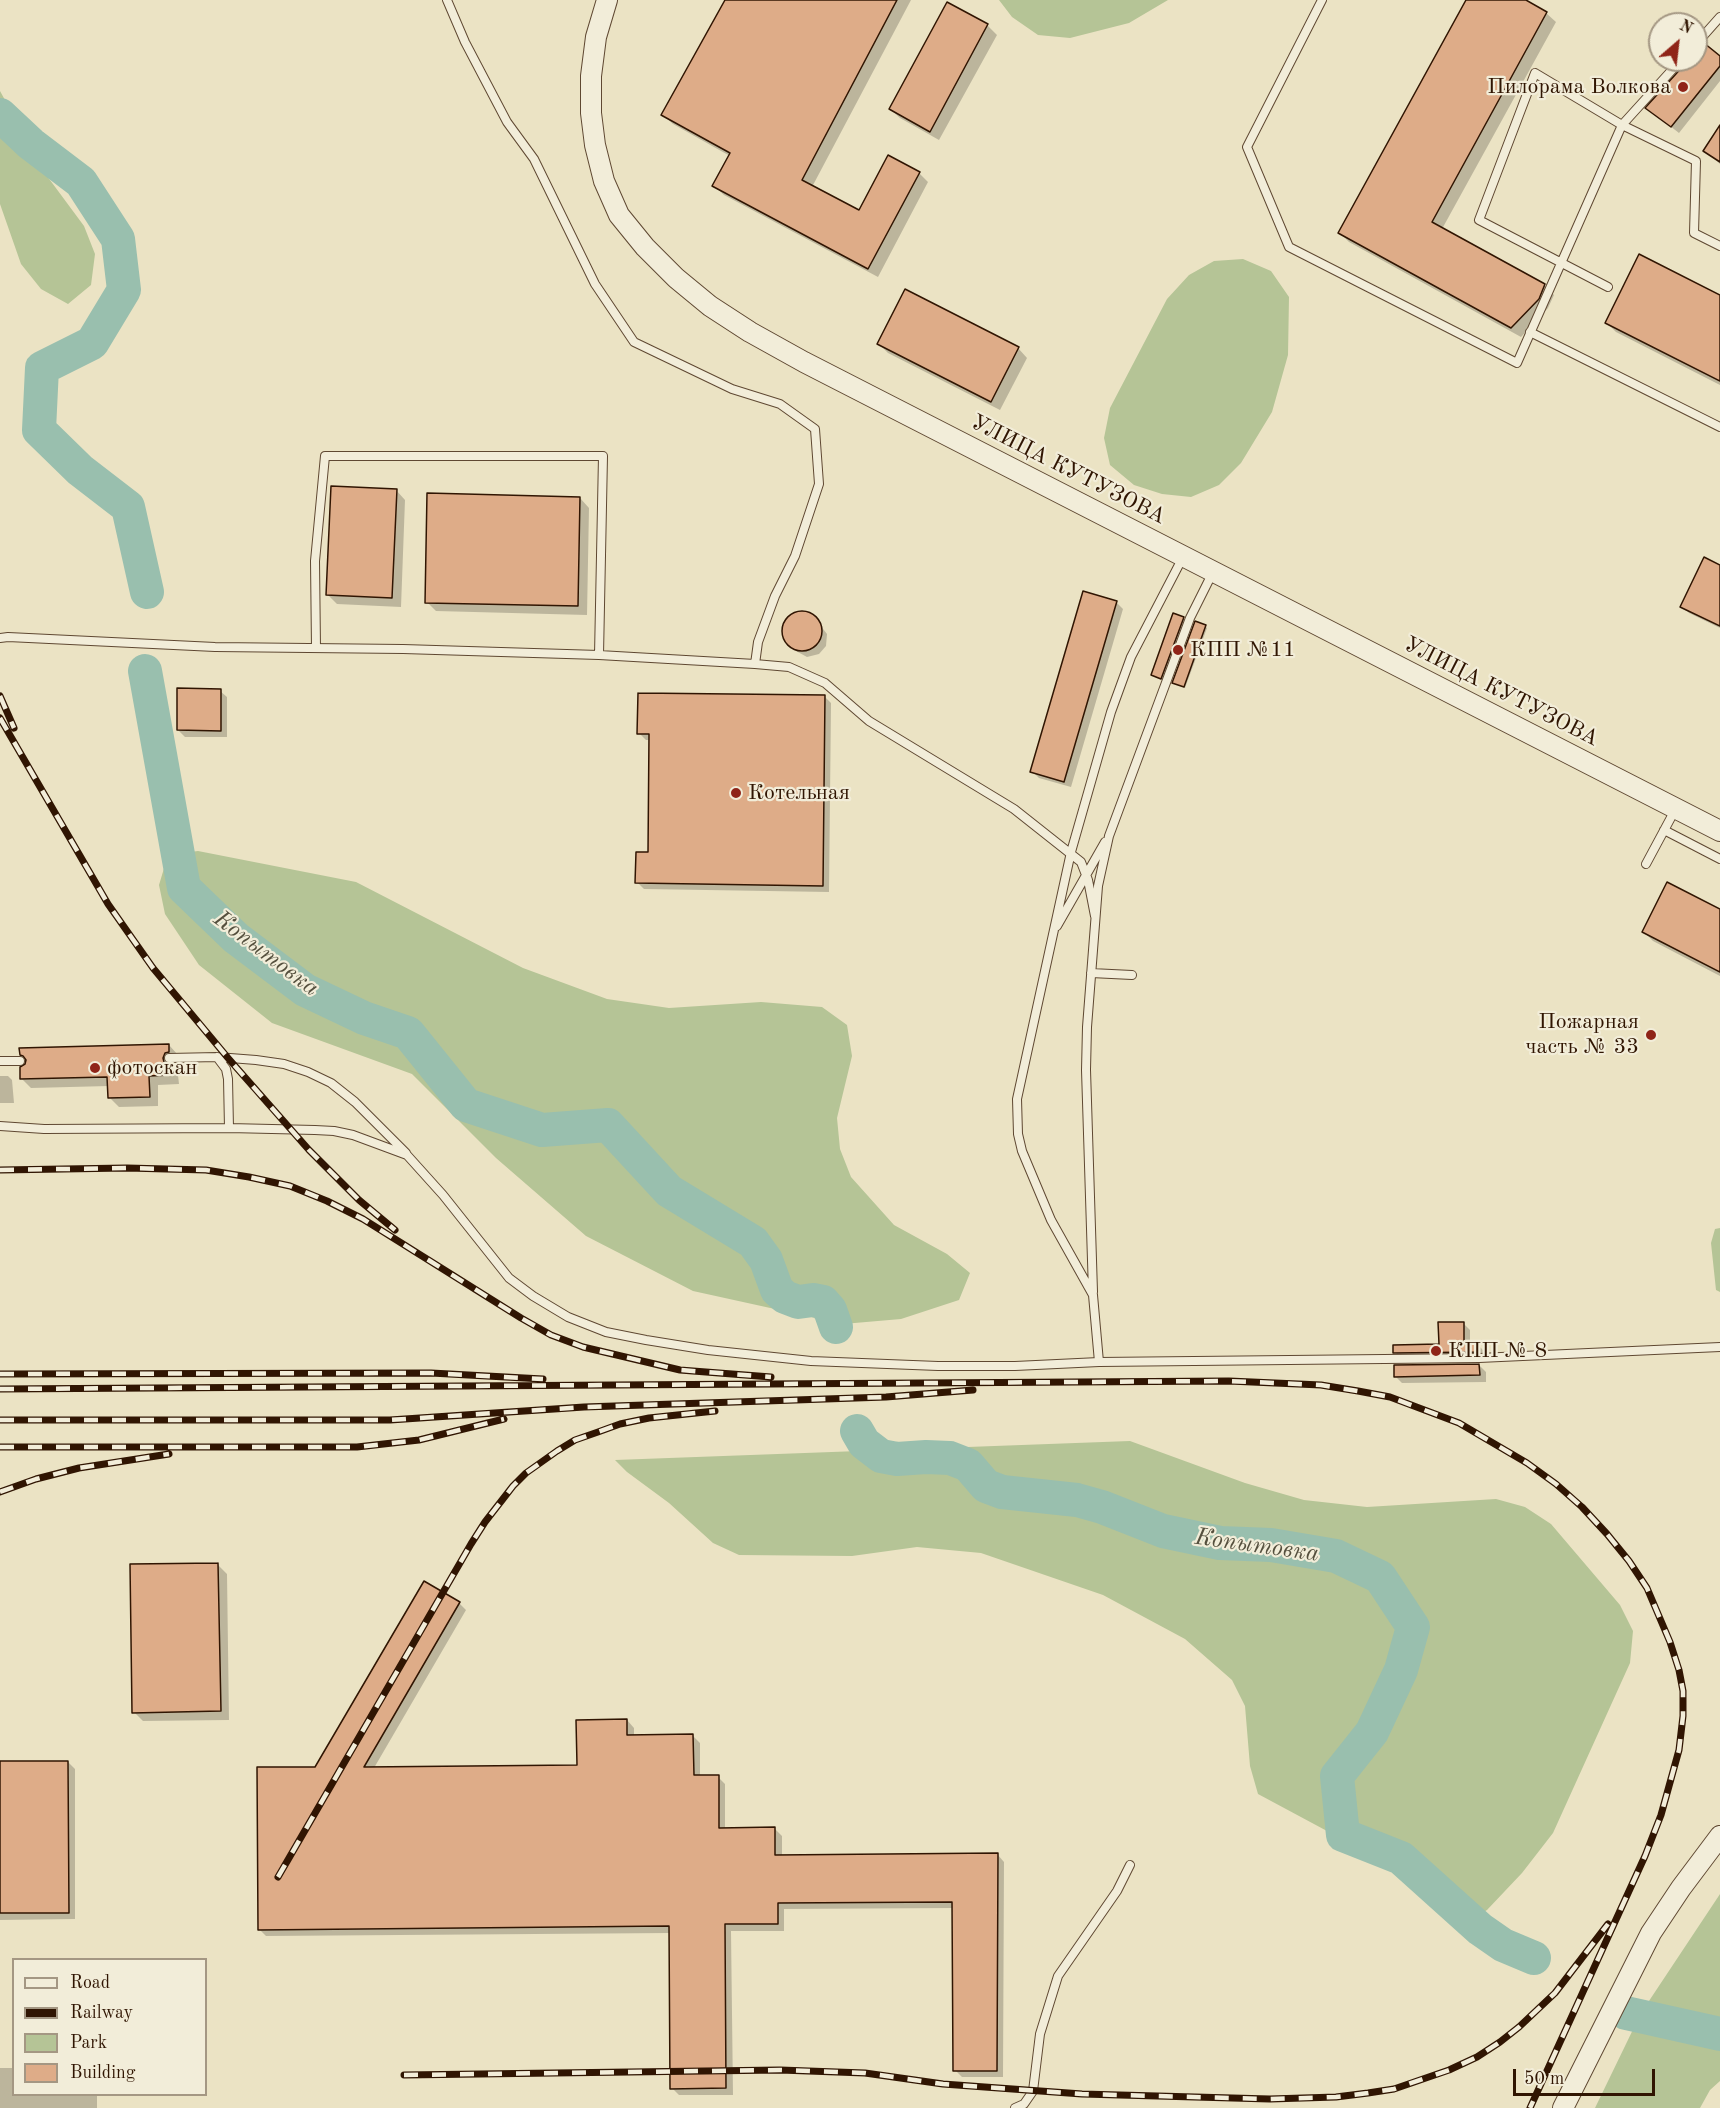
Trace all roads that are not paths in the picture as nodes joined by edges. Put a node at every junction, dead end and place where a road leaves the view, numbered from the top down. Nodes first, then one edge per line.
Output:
1 (447, 0) edge
2 (607, 0) edge
3 (1322, 0) edge
4 (1720, 17) edge
5 (1708, 30) edge
6 (1670, 72) edge
7 (1622, 124) junction
8 (1720, 246) edge
9 (1561, 263) junction
10 (1608, 287) dead end
11 (1530, 332) junction
12 (1720, 427) edge
13 (1183, 556) junction
14 (1213, 571) junction
15 (0, 638) edge
16 (316, 648) junction
17 (599, 656) junction
18 (755, 664) junction
19 (1676, 808) junction
20 (1664, 830) junction
21 (1720, 831) edge
22 (1109, 836) junction
23 (1071, 852) junction
24 (1720, 859) edge
25 (1646, 864) dead end
26 (1086, 875) junction
27 (1095, 916) junction
28 (1053, 934) junction
29 (1091, 973) junction
30 (1132, 975) dead end
31 (216, 1057) junction
32 (170, 1058) dead end
33 (0, 1061) edge
34 (20, 1061) dead end
35 (0, 1126) edge
36 (229, 1128) junction
37 (407, 1155) junction
38 (1093, 1294) junction
39 (1720, 1347) edge
40 (1099, 1362) junction
41 (1720, 1836) edge
42 (1130, 1864) dead end
43 (1015, 2108) edge
44 (1563, 2108) edge

1 - 18 lane
2 - 13 street, УЛИЦА КУТУЗОВА
3 - 11 lane
4 - 5 lane
6 - 7 lane
7 - 8 lane
7 - 9 lane
7 - 9 lane
9 - 10 lane
9 - 11 lane
11 - 12 lane
13 - 14 street, УЛИЦА КУТУЗОВА
13 - 23 lane
14 - 19 street, УЛИЦА КУТУЗОВА
14 - 22 lane
15 - 16 lane
16 - 17 lane
16 - 17 lane
17 - 18 lane
18 - 23 lane
19 - 20 lane
19 - 21 street, УЛИЦА КУТУЗОВА
20 - 24 lane
20 - 25 lane
22 - 26 lane
22 - 27 lane
23 - 26 lane
23 - 28 lane
26 - 27 lane
26 - 28 lane
27 - 29 lane
28 - 38 lane
29 - 30 lane
29 - 38 lane
31 - 32 lane
31 - 36 lane
31 - 37 lane
33 - 34 lane
35 - 36 lane
36 - 37 lane
37 - 40 lane
38 - 40 lane
39 - 40 lane
41 - 44 street
42 - 43 lane

